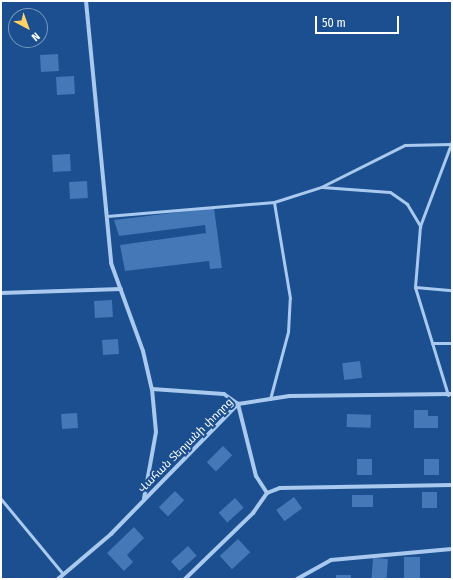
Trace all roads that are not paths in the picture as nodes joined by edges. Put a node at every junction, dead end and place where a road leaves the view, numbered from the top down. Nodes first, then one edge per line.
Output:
1 (86, 1) edge
2 (451, 142) edge
3 (321, 187) junction
4 (274, 202) junction
5 (107, 216) junction
6 (420, 226) junction
7 (415, 287) junction
8 (121, 289) junction
9 (452, 290) edge
10 (1, 293) edge
11 (432, 343) junction
12 (452, 343) edge
13 (152, 389) junction
14 (450, 394) edge
15 (270, 399) junction
16 (238, 404) junction
17 (452, 485) edge
18 (268, 493) junction
19 (1, 499) edge
20 (144, 499) junction
21 (452, 549) edge
22 (63, 574) junction
23 (58, 579) edge
24 (185, 579) edge
25 (297, 579) edge

1 - 5 street
2 - 3 lane
2 - 6 lane
3 - 4 lane
3 - 6 lane
4 - 5 lane
4 - 15 lane
5 - 8 street
6 - 7 lane
7 - 9 lane
7 - 11 lane
8 - 10 street
8 - 13 street
11 - 12 lane
11 - 14 lane
13 - 16 street
13 - 20 street
14 - 15 street, Վահան Տերյանի փողոց
15 - 16 street, Վահան Տերյանի փողոց
16 - 18 street
16 - 20 street, Վահան Տերյանի փողոց
17 - 18 street
18 - 24 street
19 - 22 lane
20 - 22 street, Վահան Տերյանի փողոց
21 - 25 street
22 - 23 street, Վահան Տերյանի փողոց

